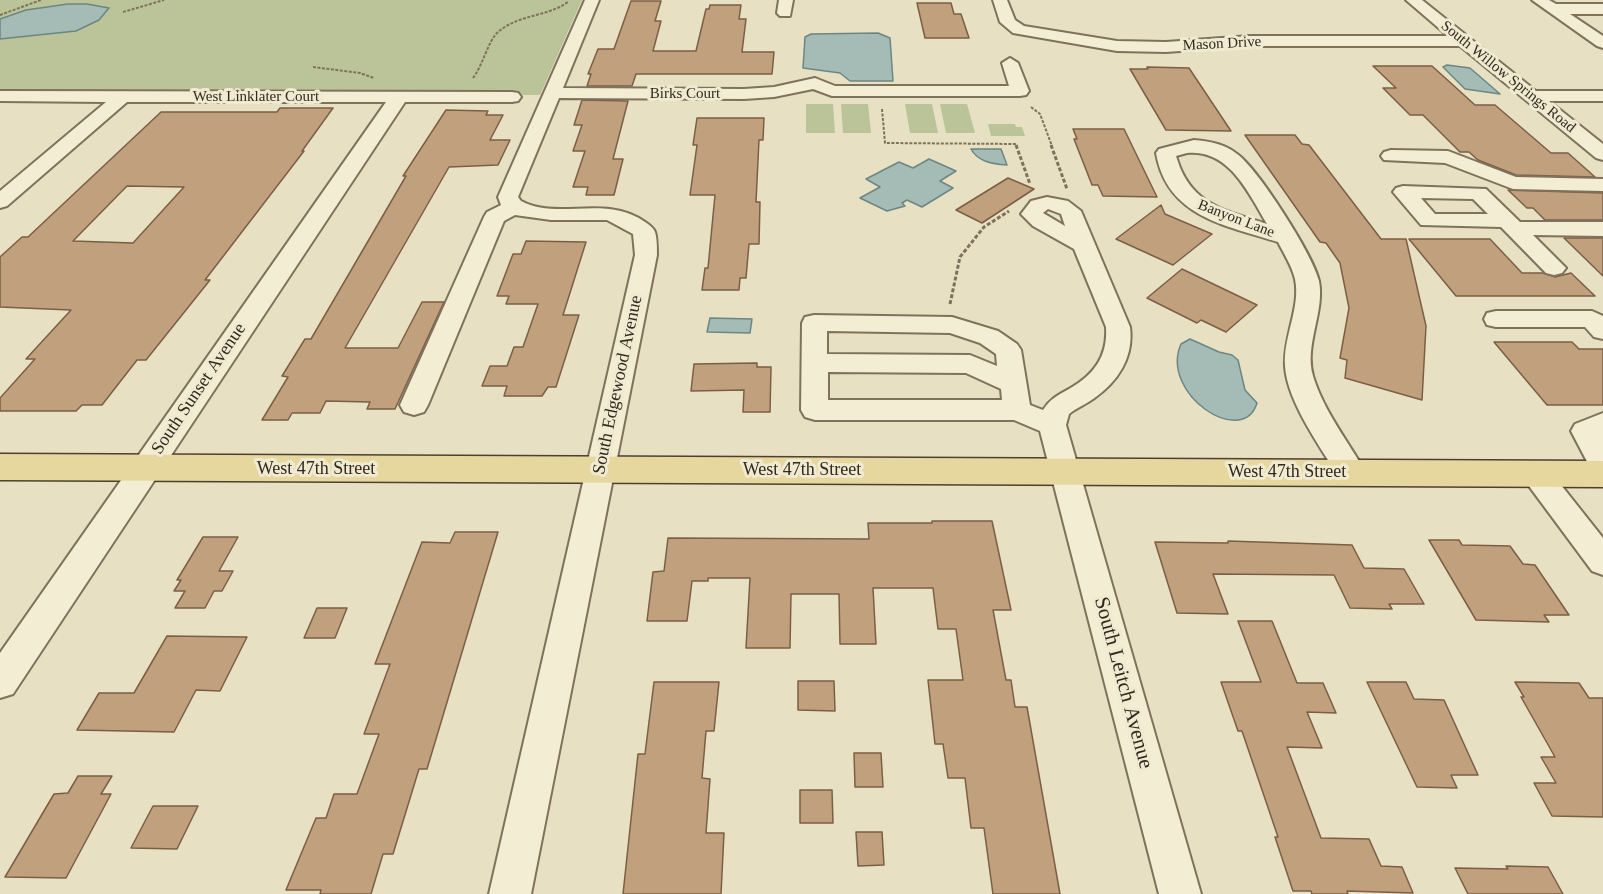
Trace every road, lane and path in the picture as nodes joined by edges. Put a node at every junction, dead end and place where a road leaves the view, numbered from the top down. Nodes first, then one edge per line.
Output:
1 (41, 0) edge
2 (164, 0) edge
3 (569, 0) edge
4 (592, 0) edge
5 (1000, 0) edge
6 (1413, 0) edge
7 (1546, 5) edge
8 (1603, 9) edge
9 (123, 12) dead end
10 (0, 15) edge
11 (1464, 42) junction
12 (1603, 44) edge
13 (1010, 63) dead end
14 (314, 68) dead end
15 (468, 81) dead end
16 (389, 89) junction
17 (555, 93) junction
18 (0, 96) edge
19 (123, 96) junction
20 (1531, 96) junction
21 (1603, 96) edge
22 (512, 98) dead end
23 (1029, 105) dead end
24 (882, 108) dead end
25 (1603, 154) edge
26 (1391, 156) dead end
27 (1030, 184) dead end
28 (1603, 185) edge
29 (1069, 195) dead end
30 (0, 202) edge
31 (513, 207) junction
32 (1012, 210) dead end
33 (1603, 229) edge
34 (1285, 237) junction
35 (1084, 245) dead end
36 (1554, 268) dead end
37 (950, 304) dead end
38 (1496, 319) dead end
39 (1603, 331) edge
40 (814, 363) junction
41 (1015, 397) junction
42 (414, 405) dead end
43 (1603, 423) edge
44 (1052, 425) junction
45 (1603, 465) edge
46 (0, 467) edge
47 (145, 468) junction
48 (599, 470) junction
49 (1065, 471) junction
50 (1351, 473) junction
51 (1536, 474) junction
52 (1603, 474) edge
53 (1603, 562) edge
54 (0, 682) edge
55 (510, 894) edge
56 (1180, 894) edge

1 - 10 path
2 - 9 path
3 - 15 path
4 - 17 street
5 - 11 street, Mason Drive
6 - 11 street, South Willow Springs Road
7 - 8 street
7 - 12 street
11 - 20 street, South Willow Springs Road
13 - 17 street, Birks Court
14 - 16 path
16 - 19 street, West Linklater Court
16 - 22 street, West Linklater Court
16 - 47 street, South Sunset Avenue
17 - 31 street
18 - 19 street, West Linklater Court
19 - 30 street
20 - 21 street
20 - 25 street, South Willow Springs Road
23 - 29 path
24 - 27 path
26 - 28 street
31 - 42 street
31 - 48 street, South Edgewood Avenue
32 - 37 path
33 - 36 street
34 - 34 street, Banyon Lane
34 - 50 street, Banyon Lane
35 - 44 street
38 - 39 street
40 - 41 street
40 - 41 street
40 - 41 street
41 - 44 street
43 - 45 street
44 - 49 street, South Leitch Avenue
46 - 47 main road, West 47th Street
47 - 48 main road, West 47th Street
47 - 54 street, South Sunset Avenue
48 - 49 main road, West 47th Street
48 - 55 street, South Edgewood Avenue
49 - 50 main road, West 47th Street
49 - 56 street, South Leitch Avenue
50 - 51 main road, West 47th Street
51 - 52 main road, West 47th Street
51 - 53 street

